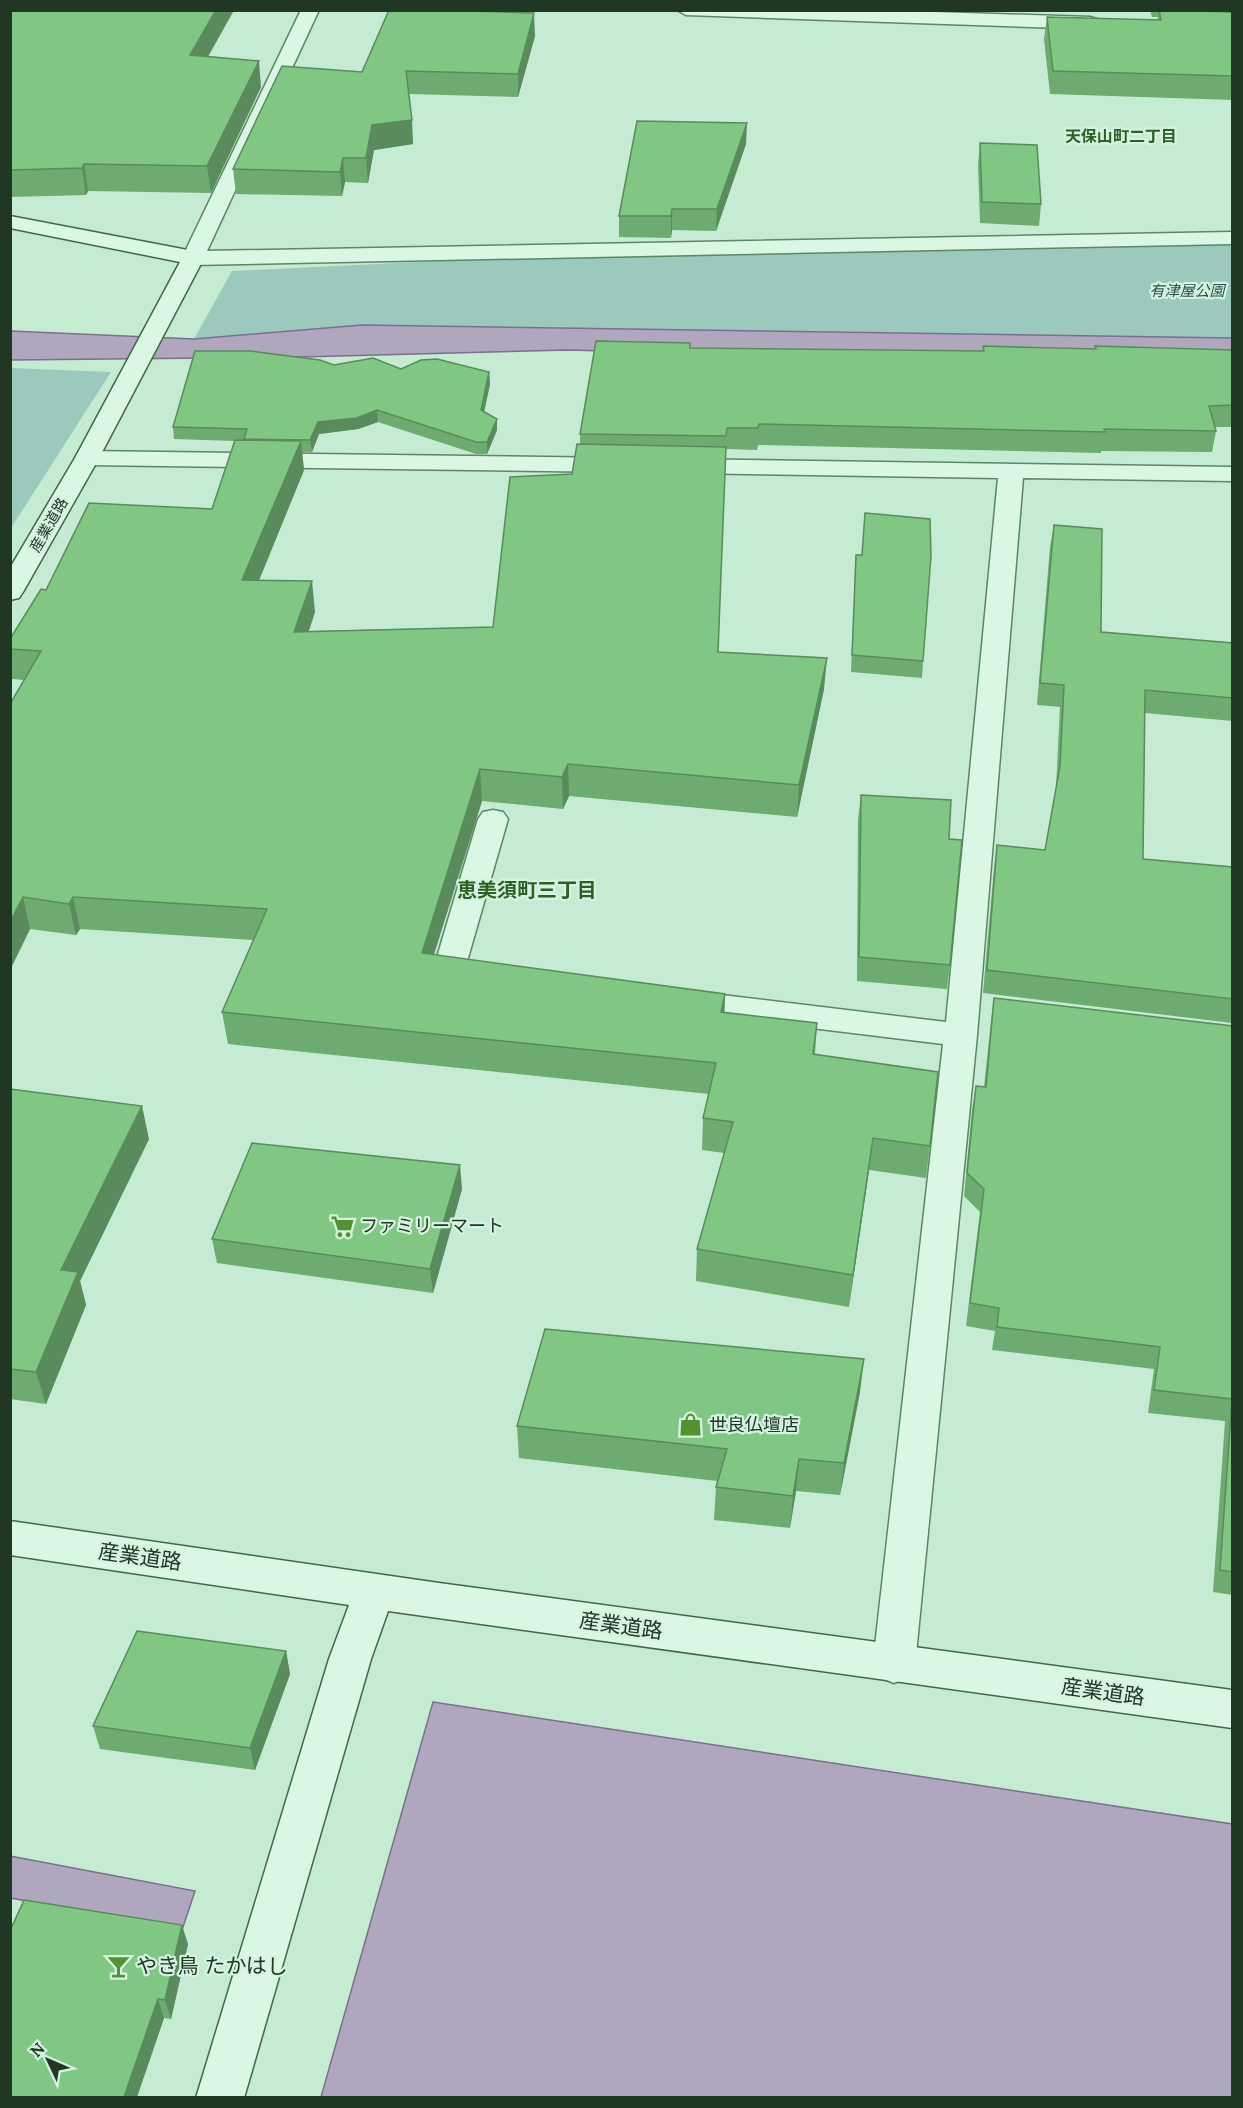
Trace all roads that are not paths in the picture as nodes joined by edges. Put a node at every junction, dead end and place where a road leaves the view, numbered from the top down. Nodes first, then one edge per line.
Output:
1 (310, 10) edge
2 (686, 10) edge
3 (1114, 24) edge
4 (10, 222) edge
5 (1233, 238) edge
6 (193, 258) junction
7 (87, 458) junction
8 (1011, 470) junction
9 (1233, 474) edge
10 (10, 592) edge
11 (493, 819) dead end
12 (507, 981) edge
13 (646, 997) edge
14 (971, 1015) junction
15 (10, 1538) edge
16 (375, 1591) junction
17 (894, 1664) junction
18 (1233, 1709) edge
19 (220, 2097) edge

1 - 6 street, 産業道路
2 - 3 street
4 - 6 street
5 - 6 street
6 - 7 street, 産業道路
7 - 8 street
7 - 10 street, 産業道路
8 - 9 street
8 - 14 street
11 - 12 street
13 - 14 street
14 - 17 street
15 - 16 street, 産業道路
16 - 17 street, 産業道路
16 - 19 street
17 - 18 street, 産業道路

